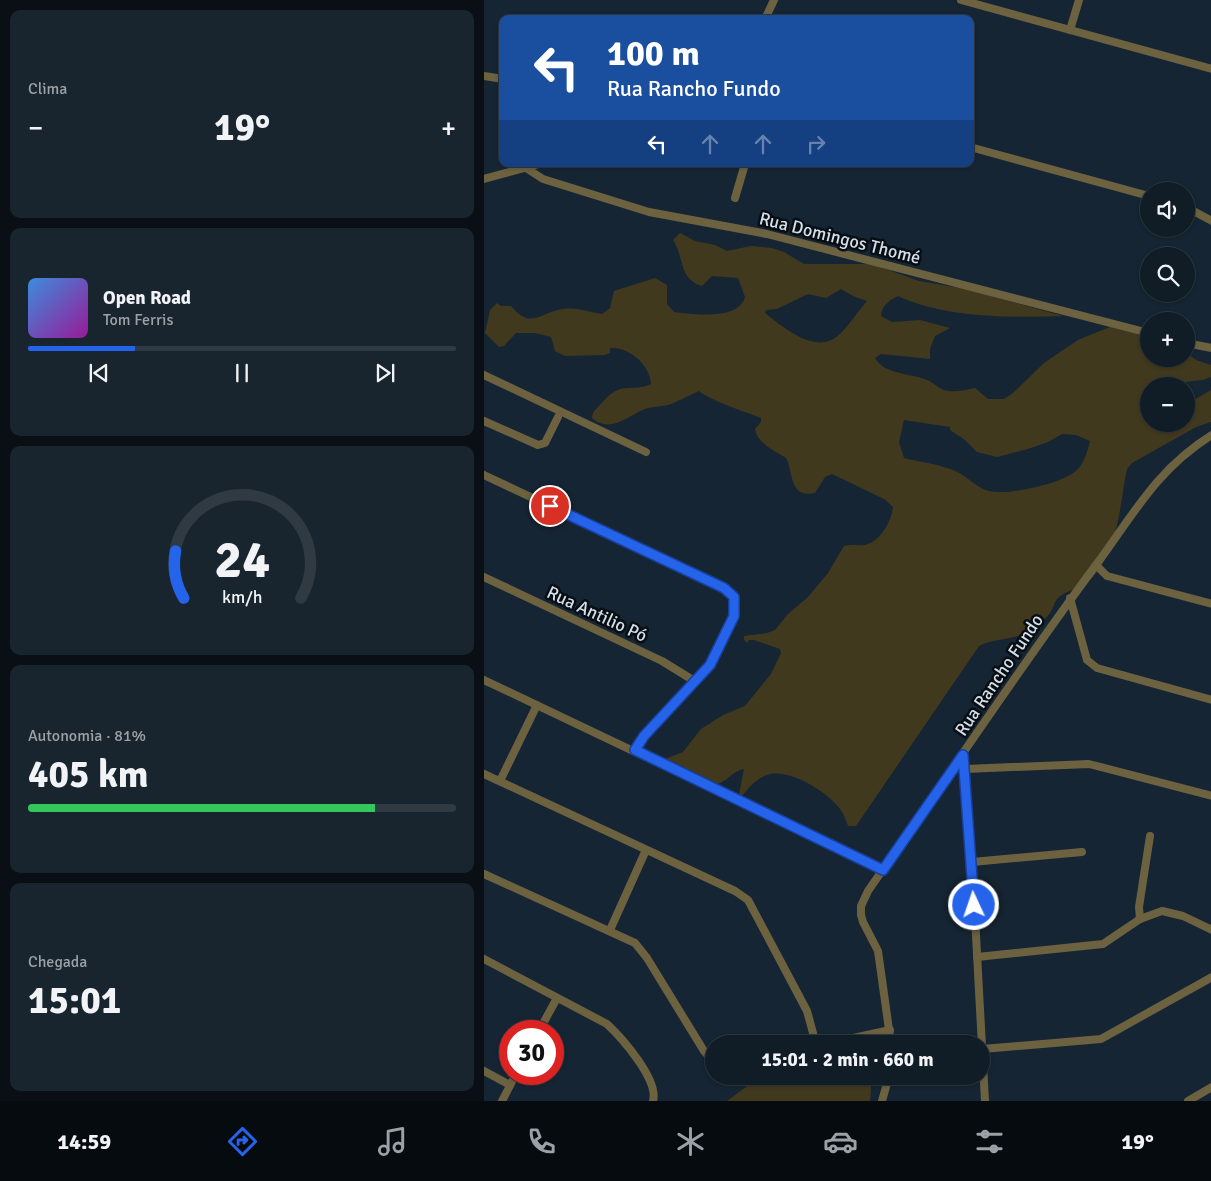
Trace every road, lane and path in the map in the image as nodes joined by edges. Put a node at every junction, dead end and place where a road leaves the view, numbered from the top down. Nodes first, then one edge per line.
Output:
1 (774, 0) edge
2 (960, 0) edge
3 (1080, 0) edge
4 (978, 2) edge
5 (767, 15) edge
6 (1070, 30) junction
7 (1211, 69) edge
8 (484, 76) edge
9 (499, 78) edge
10 (974, 148) edge
11 (529, 167) edge
12 (744, 167) edge
13 (526, 168) junction
14 (486, 178) edge
15 (1140, 194) edge
16 (736, 198) dead end
17 (1195, 212) edge
18 (1211, 221) edge
19 (1140, 331) edge
20 (1195, 345) edge
21 (1211, 348) edge
22 (484, 376) edge
23 (558, 417) dead end
24 (484, 421) edge
25 (1211, 435) edge
26 (646, 452) dead end
27 (484, 474) edge
28 (1096, 565) junction
29 (484, 577) edge
30 (1070, 598) junction
31 (1211, 604) edge
32 (484, 680) edge
33 (696, 682) junction
34 (1211, 700) edge
35 (537, 705) junction
36 (635, 750) junction
37 (963, 755) junction
38 (965, 769) junction
39 (484, 774) edge
40 (500, 781) junction
41 (1211, 796) edge
42 (1150, 836) dead end
43 (646, 850) junction
44 (1082, 852) dead end
45 (972, 862) junction
46 (883, 870) junction
47 (484, 874) edge
48 (1140, 919) junction
49 (610, 930) junction
50 (1211, 930) edge
51 (977, 957) junction
52 (484, 959) edge
53 (1211, 977) edge
54 (557, 998) junction
55 (545, 1020) edge
56 (890, 1030) junction
57 (814, 1035) edge
58 (867, 1035) edge
59 (890, 1035) edge
60 (981, 1035) edge
61 (990, 1047) edge
62 (705, 1051) edge
63 (484, 1071) edge
64 (499, 1079) edge
65 (510, 1085) edge
66 (886, 1085) edge
67 (983, 1085) edge
68 (1211, 1087) edge
69 (502, 1101) edge
70 (653, 1101) edge
71 (882, 1101) edge
72 (984, 1101) edge
73 (1188, 1101) edge

1 - 5 street
2 - 4 street
3 - 6 street
4 - 6 street
6 - 7 street
8 - 9 street
10 - 15 street
11 - 13 street
12 - 16 street
13 - 14 street
13 - 19 street, Rua Domingos Thomé
17 - 18 street
20 - 21 street
22 - 26 street
23 - 24 street
25 - 28 street, Rua Rancho Fundo
27 - 33 street
28 - 30 street, Rua Rancho Fundo
28 - 31 street
29 - 33 street, Rua Antilio Pó
30 - 34 street
30 - 37 street, Rua Rancho Fundo
32 - 35 street
33 - 36 street
35 - 36 street
35 - 40 street
36 - 46 street
37 - 38 street
37 - 46 street, Rua Rancho Fundo
38 - 41 street
38 - 45 street
39 - 40 street
40 - 43 street
42 - 48 street
43 - 49 street
43 - 57 street
44 - 45 street
45 - 51 street
46 - 56 street, Rua Rancho Fundo
47 - 49 street
48 - 50 street
48 - 51 street
49 - 62 street
51 - 60 street
52 - 54 street
53 - 61 street
54 - 55 street
54 - 70 street
56 - 58 street
56 - 59 street, Rua Rancho Fundo
63 - 64 street
65 - 69 street
66 - 71 street
67 - 72 street
68 - 73 street

